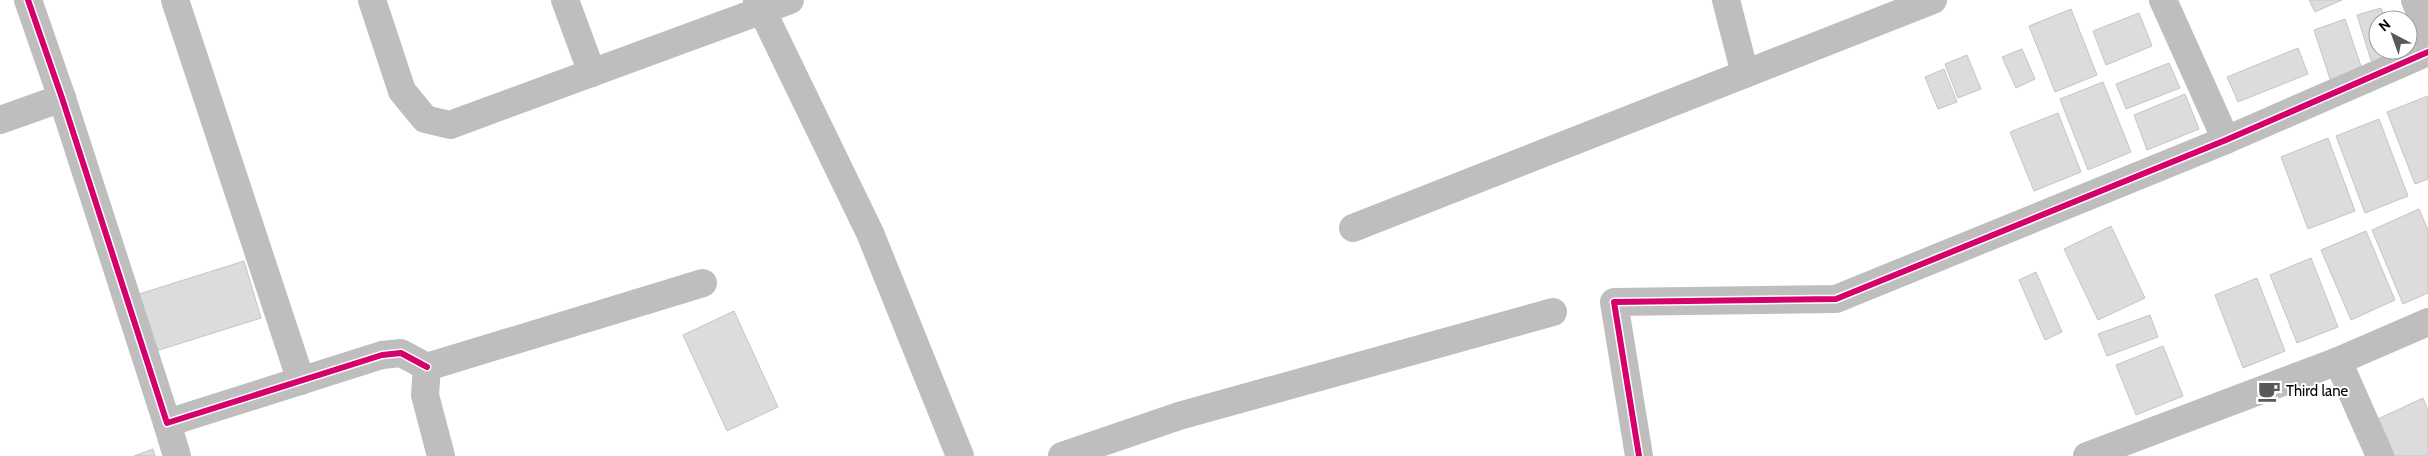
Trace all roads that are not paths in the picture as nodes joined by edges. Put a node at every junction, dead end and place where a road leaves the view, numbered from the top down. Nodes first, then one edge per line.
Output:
1 (28, 0) edge
2 (175, 0) edge
3 (372, 0) edge
4 (565, 0) edge
5 (790, 0) edge
6 (1726, 0) edge
7 (1933, 0) edge
8 (2164, 0) edge
9 (2415, 0) edge
10 (759, 6) edge
11 (2428, 33) edge
12 (2428, 52) edge
13 (592, 73) junction
14 (1744, 74) junction
15 (62, 98) junction
16 (0, 120) edge
17 (2226, 140) junction
18 (1353, 228) dead end
19 (703, 283) dead end
20 (1553, 312) dead end
21 (2428, 322) edge
22 (2338, 361) junction
23 (427, 367) junction
24 (301, 381) junction
25 (167, 423) junction
26 (2120, 451) edge
27 (176, 456) edge
28 (440, 456) edge
29 (960, 456) edge
30 (1062, 456) edge
31 (1639, 456) edge
32 (2086, 456) edge
33 (2380, 456) edge

1 - 15 street
2 - 24 street
3 - 13 street
4 - 13 street
5 - 10 street
6 - 14 street
7 - 14 street
8 - 17 street
9 - 11 street
10 - 13 street
10 - 29 street
12 - 17 street
14 - 18 street
15 - 16 street
15 - 25 street
17 - 31 street
19 - 23 street
20 - 30 street
21 - 22 street
22 - 26 street
22 - 33 street
23 - 24 street
23 - 28 street
24 - 25 street
25 - 27 street
26 - 32 street

